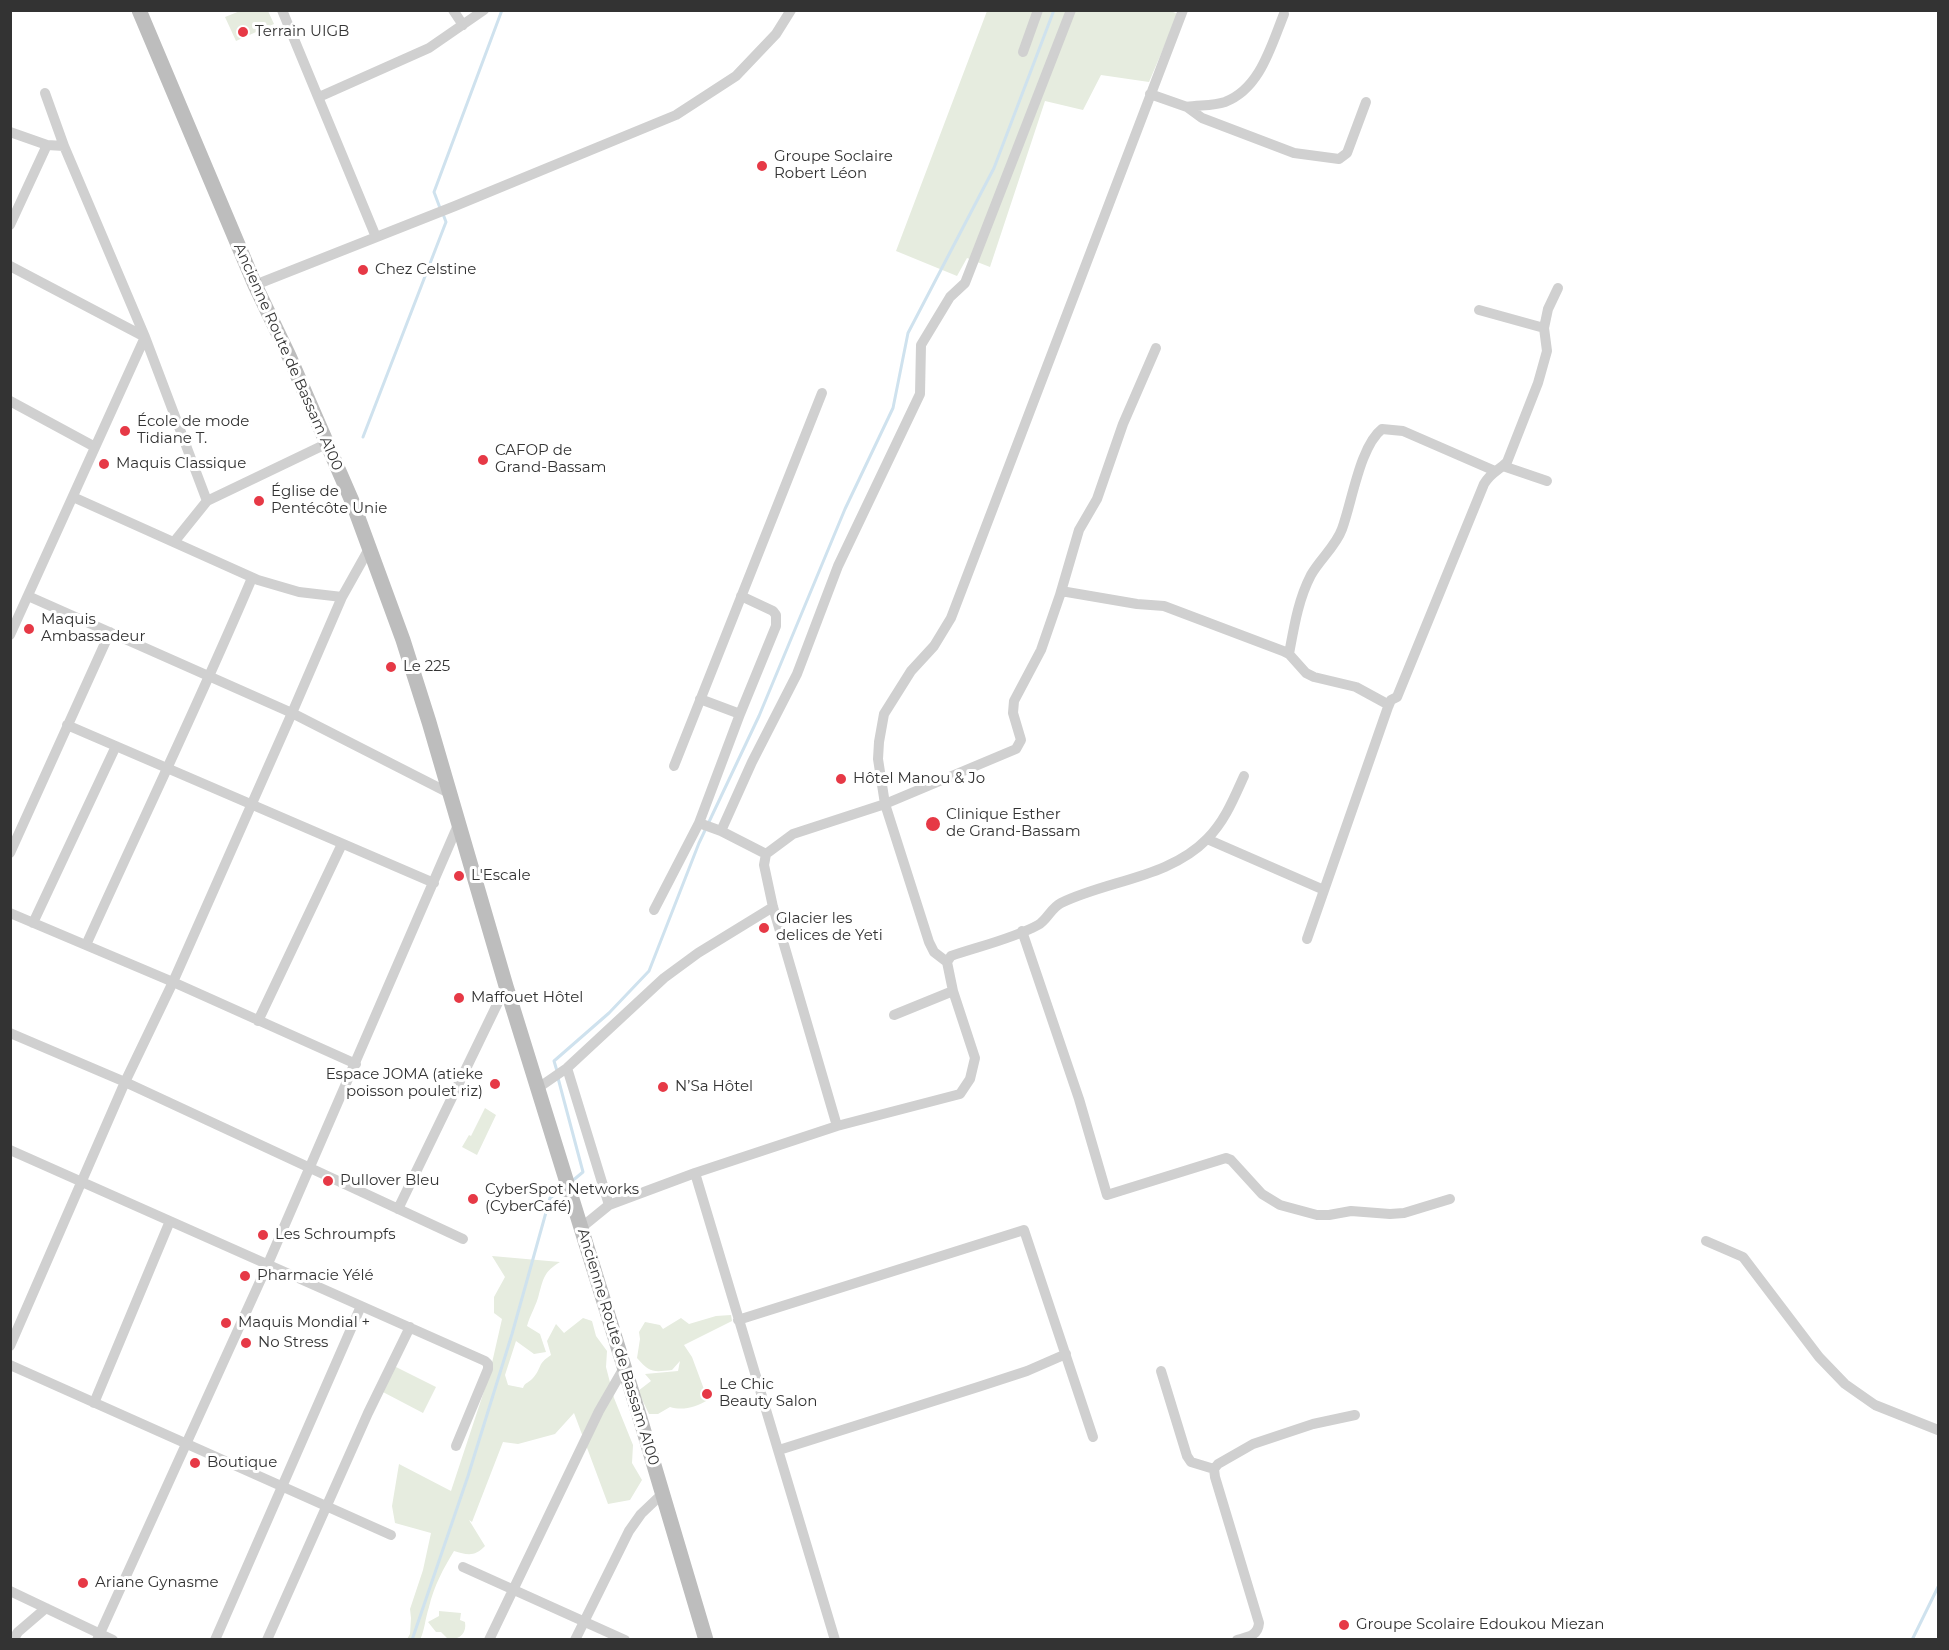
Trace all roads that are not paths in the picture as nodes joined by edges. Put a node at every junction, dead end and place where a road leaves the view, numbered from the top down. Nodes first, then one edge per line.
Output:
1 (139, 10) edge
2 (282, 10) edge
3 (453, 10) edge
4 (484, 10) edge
5 (791, 10) edge
6 (1038, 10) edge
7 (1071, 10) edge
8 (1182, 10) edge
9 (1284, 14) dead end
10 (463, 25) junction
11 (1023, 52) dead end
12 (45, 93) dead end
13 (1150, 94) junction
14 (319, 97) junction
15 (1366, 102) dead end
16 (1187, 107) junction
17 (10, 132) edge
18 (47, 145) junction
19 (64, 146) junction
20 (10, 225) edge
21 (376, 237) junction
22 (10, 266) edge
23 (255, 285) junction
24 (1558, 288) dead end
25 (1479, 310) dead end
26 (1544, 328) junction
27 (145, 337) junction
28 (1156, 348) dead end
29 (822, 393) dead end
30 (10, 401) edge
31 (326, 444) junction
32 (96, 447) junction
33 (1499, 468) junction
34 (1547, 481) dead end
35 (73, 497) junction
36 (207, 501) junction
37 (174, 542) junction
38 (370, 547) junction
39 (252, 578) junction
40 (1061, 591) junction
41 (28, 596) junction
42 (741, 596) junction
43 (342, 597) junction
44 (110, 632) junction
45 (10, 635) edge
46 (1289, 654) junction
47 (210, 676) junction
48 (700, 699) junction
49 (1389, 705) junction
50 (292, 713) junction
51 (740, 714) junction
52 (67, 725) junction
53 (116, 746) junction
54 (674, 766) dead end
55 (166, 767) junction
56 (1244, 776) dead end
57 (449, 793) junction
58 (251, 803) junction
59 (885, 804) junction
60 (699, 823) junction
61 (458, 825) junction
62 (721, 831) junction
63 (1207, 839) junction
64 (342, 844) junction
65 (10, 853) edge
66 (766, 854) junction
67 (434, 883) junction
68 (1324, 890) junction
69 (773, 907) junction
70 (654, 910) dead end
71 (10, 913) edge
72 (33, 923) junction
73 (1022, 931) junction
74 (1307, 939) dead end
75 (86, 945) junction
76 (947, 962) junction
77 (173, 982) junction
78 (506, 986) junction
79 (953, 992) junction
80 (894, 1015) dead end
81 (258, 1021) junction
82 (10, 1033) edge
83 (356, 1064) junction
84 (567, 1068) junction
85 (126, 1082) junction
86 (538, 1088) junction
87 (837, 1126) junction
88 (10, 1150) edge
89 (310, 1167) junction
90 (695, 1173) junction
91 (82, 1181) junction
92 (1450, 1199) dead end
93 (609, 1205) junction
94 (398, 1209) junction
95 (170, 1221) junction
96 (582, 1227) junction
97 (463, 1239) dead end
98 (1706, 1241) dead end
99 (267, 1266) junction
100 (361, 1306) junction
101 (738, 1320) junction
102 (410, 1327) junction
103 (10, 1346) edge
104 (1066, 1354) junction
105 (10, 1365) edge
106 (625, 1366) junction
107 (1161, 1371) dead end
108 (94, 1403) junction
109 (1355, 1415) dead end
110 (1938, 1430) edge
111 (1093, 1437) dead end
112 (185, 1443) junction
113 (456, 1446) dead end
114 (779, 1450) junction
115 (1214, 1469) junction
116 (283, 1487) junction
117 (662, 1494) junction
118 (327, 1505) junction
119 (391, 1535) dead end
120 (463, 1566) dead end
121 (513, 1588) junction
122 (10, 1591) edge
123 (46, 1608) junction
124 (584, 1621) junction
125 (98, 1636) edge
126 (13, 1640) edge
127 (113, 1640) edge
128 (215, 1640) edge
129 (267, 1640) edge
130 (489, 1640) edge
131 (575, 1640) edge
132 (625, 1640) edge
133 (706, 1640) edge
134 (834, 1640) edge
135 (1237, 1640) edge

1 - 23 main road, Ancienne Route de Bassam A100
2 - 14 street
3 - 10 street
4 - 10 street
5 - 21 street
6 - 11 street
7 - 62 street
8 - 13 street
9 - 16 street
10 - 14 street
12 - 19 street
13 - 16 street
13 - 59 street
14 - 21 street
15 - 16 street
17 - 18 street
18 - 19 street
18 - 20 street
19 - 27 street
21 - 23 street
22 - 27 street
23 - 31 main road, Ancienne Route de Bassam A100
24 - 26 street
25 - 26 street
26 - 33 street
27 - 32 street
27 - 36 street
28 - 40 street
29 - 42 street
30 - 32 street
31 - 36 street
31 - 38 main road, Ancienne Route de Bassam A100
32 - 35 street
33 - 34 street
33 - 46 street
33 - 49 street
35 - 37 street
35 - 41 street
36 - 37 street
37 - 39 street
38 - 43 street
38 - 57 main road, Ancienne Route de Bassam A100
39 - 43 street
39 - 47 street
40 - 46 street
40 - 59 street
41 - 44 street
41 - 45 street
42 - 48 street
42 - 51 street
43 - 50 street
44 - 47 street
44 - 52 street
46 - 49 street
47 - 50 street
47 - 55 street
48 - 51 street
48 - 54 street
49 - 68 street
50 - 57 street
50 - 58 street
51 - 60 street
52 - 53 street
52 - 65 street
53 - 55 street
53 - 72 street
55 - 58 street
55 - 75 street
56 - 63 street
57 - 61 main road, Ancienne Route de Bassam A100
58 - 64 street
58 - 77 street
59 - 66 street
59 - 76 street
60 - 62 street
60 - 70 street
61 - 67 street
61 - 78 main road, Ancienne Route de Bassam A100
62 - 66 street
63 - 68 street
63 - 73 street
64 - 67 street
64 - 81 street
66 - 69 street
67 - 83 street
68 - 74 street
69 - 84 street
69 - 87 street
71 - 72 street
72 - 75 street
73 - 76 street
73 - 92 street
75 - 77 street
76 - 79 street
77 - 81 street
77 - 85 street
78 - 86 main road, Ancienne Route de Bassam A100
78 - 94 street
79 - 80 street
79 - 87 street
81 - 83 street
82 - 85 street
83 - 89 street
84 - 86 street
84 - 93 street
85 - 89 street
85 - 91 street
86 - 96 main road, Ancienne Route de Bassam A100
87 - 90 street
88 - 91 street
89 - 94 street
89 - 99 street
90 - 93 street
90 - 101 street
91 - 95 street
91 - 103 street
93 - 96 street
94 - 97 street
95 - 99 street
95 - 108 street
96 - 106 main road, Ancienne Route de Bassam A100
98 - 110 street
99 - 100 street
99 - 112 street
100 - 102 street
100 - 116 street
101 - 104 street
101 - 114 street
102 - 113 street
102 - 118 street
104 - 111 street
104 - 114 street
105 - 108 street
106 - 117 main road, Ancienne Route de Bassam A100
106 - 121 street
107 - 115 street
108 - 112 street
109 - 115 street
112 - 116 street
112 - 125 street
114 - 134 street
115 - 135 street
116 - 118 street
116 - 128 street
117 - 124 street
117 - 133 main road, Ancienne Route de Bassam A100
118 - 119 street
118 - 129 street
120 - 121 street
121 - 124 street
121 - 130 street
122 - 123 street
123 - 125 street
123 - 126 street
124 - 131 street
124 - 132 street
125 - 127 street

